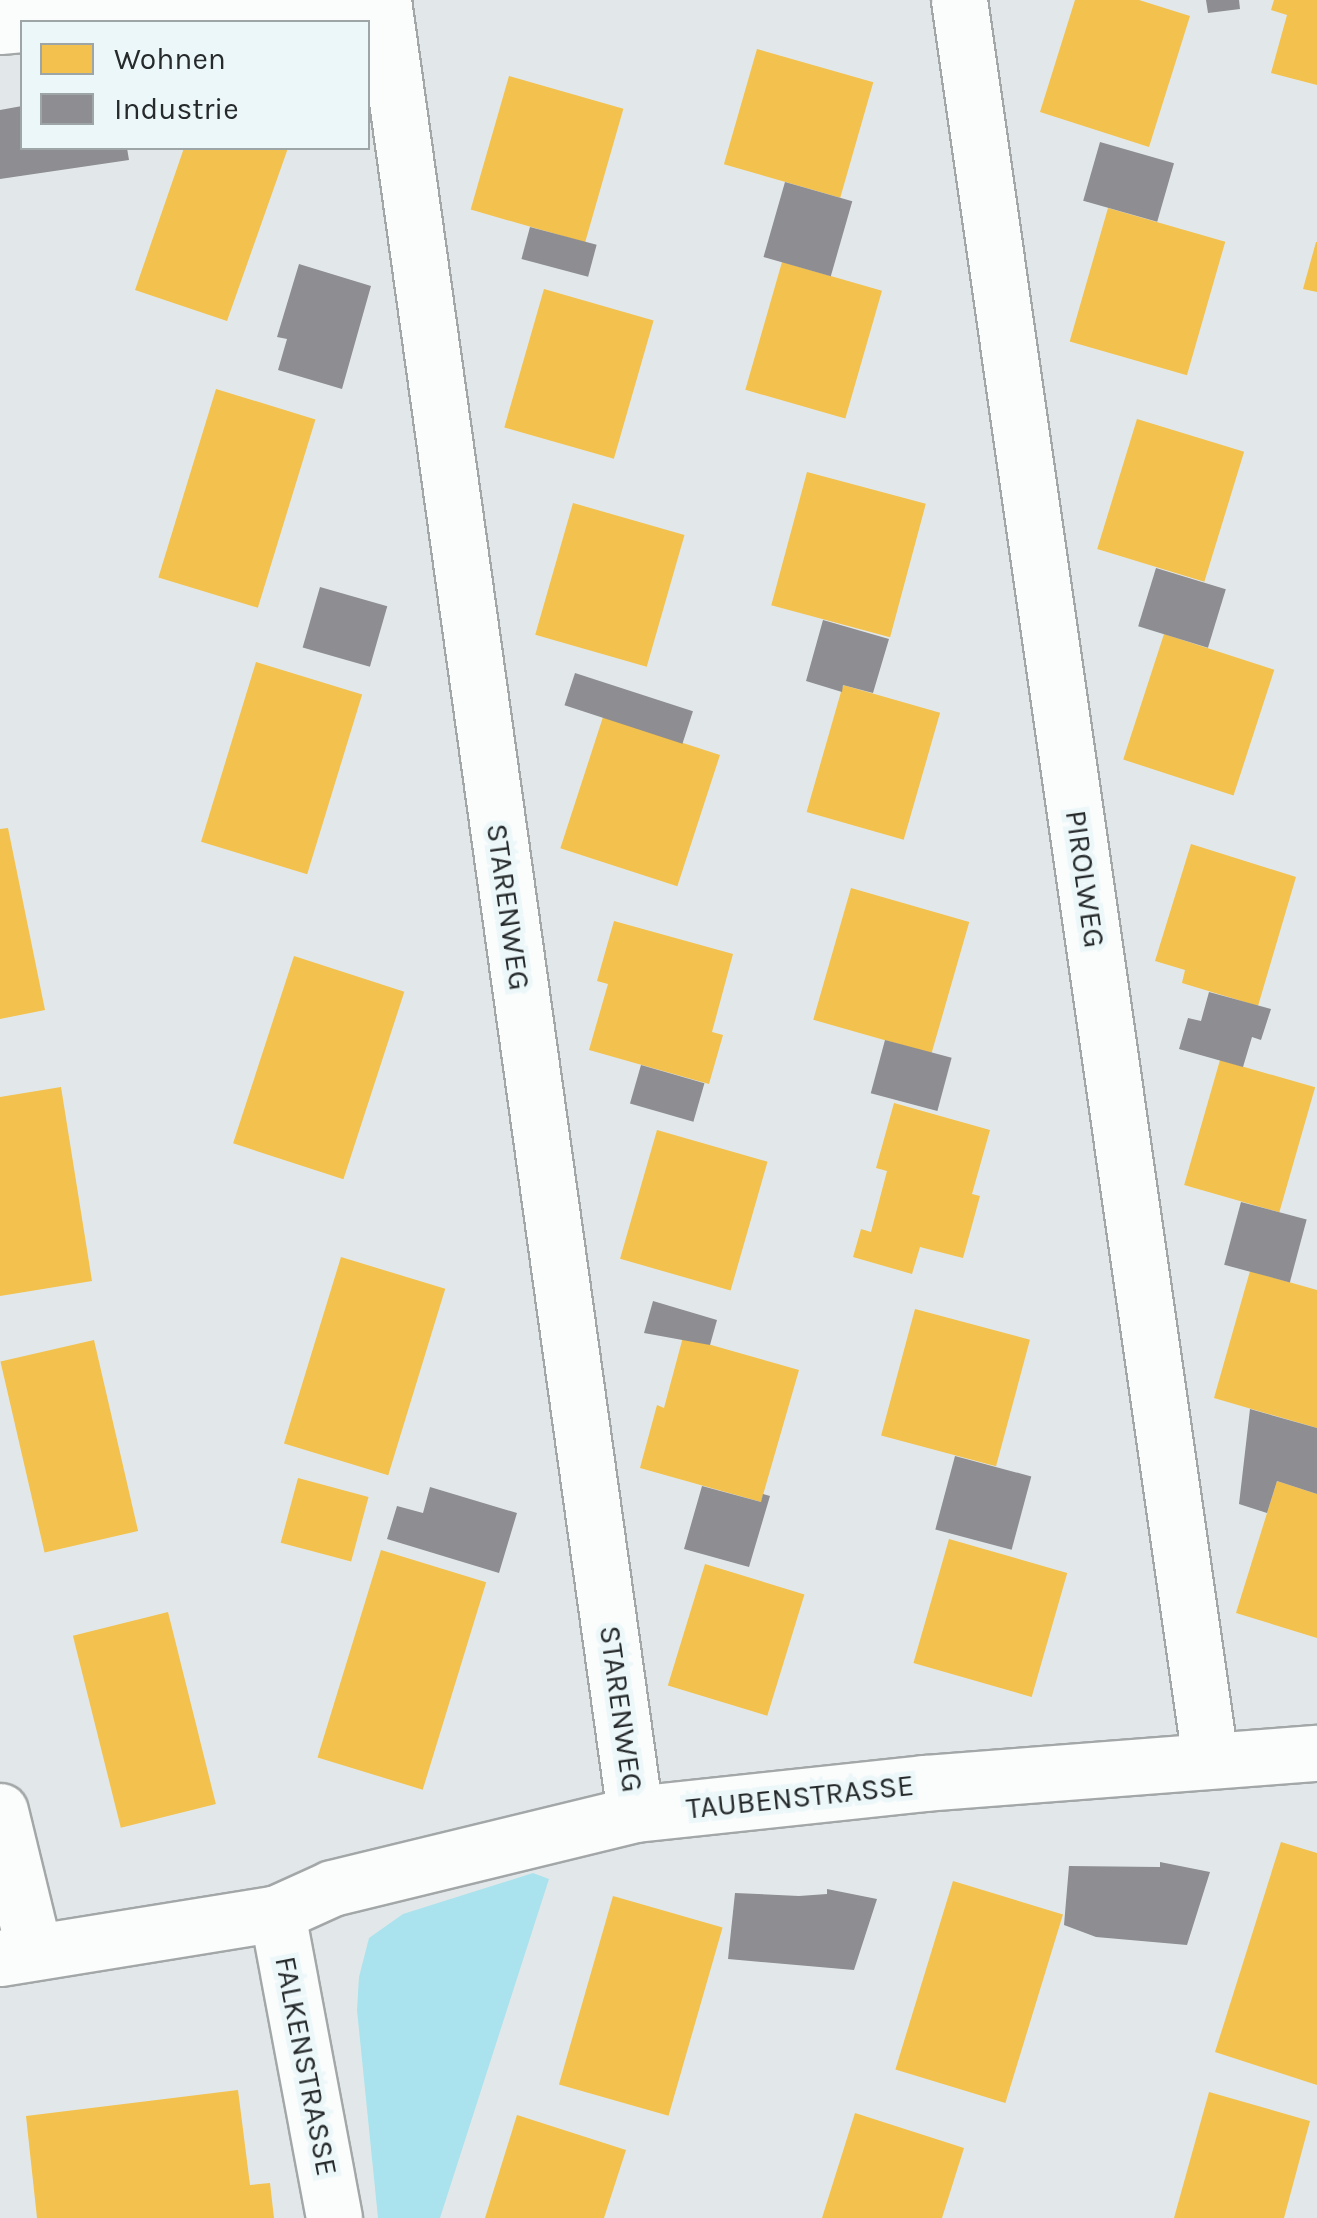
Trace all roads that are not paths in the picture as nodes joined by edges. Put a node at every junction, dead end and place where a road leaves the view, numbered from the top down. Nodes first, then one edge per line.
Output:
1 (348, 0) edge
2 (383, 0) edge
3 (959, 0) edge
4 (76, 20) edge
5 (1317, 1752) edge
6 (1210, 1759) junction
7 (0, 1810) edge
8 (636, 1814) junction
9 (277, 1914) junction
10 (17, 1954) edge
11 (334, 2218) edge

1 - 4 street
2 - 8 street, STARENWEG
3 - 6 street, PIROLWEG
5 - 6 street, TAUBENSTRASSE
6 - 8 street, TAUBENSTRASSE
7 - 10 street
8 - 9 street, TAUBENSTRASSE
9 - 10 street, TAUBENSTRASSE
9 - 11 street, FALKENSTRASSE

